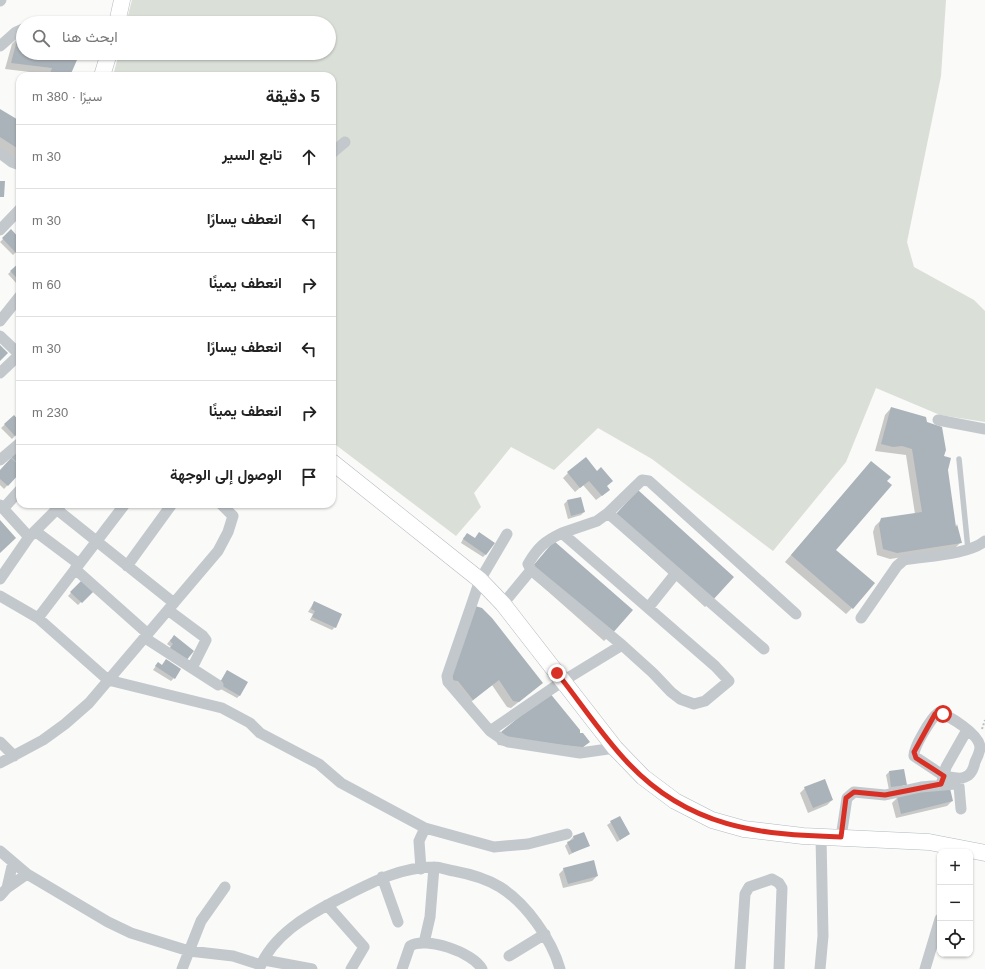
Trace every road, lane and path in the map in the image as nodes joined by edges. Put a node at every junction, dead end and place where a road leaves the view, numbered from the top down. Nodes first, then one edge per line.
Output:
1 (122, 0) edge
2 (119, 16) edge
3 (16, 32) edge
4 (0, 46) edge
5 (107, 60) edge
6 (103, 72) edge
7 (345, 142) dead end
8 (336, 150) edge
9 (0, 153) edge
10 (16, 164) edge
11 (16, 214) edge
12 (16, 220) edge
13 (4, 227) edge
14 (16, 301) edge
15 (0, 321) edge
16 (0, 336) edge
17 (16, 350) edge
18 (16, 358) edge
19 (0, 372) edge
20 (938, 420) dead end
21 (985, 429) edge
22 (16, 446) edge
23 (959, 459) dead end
24 (0, 460) edge
25 (336, 465) edge
26 (16, 494) edge
27 (2, 507) edge
28 (58, 508) edge
29 (59, 508) edge
30 (122, 508) edge
31 (169, 508) edge
32 (226, 508) edge
33 (608, 513) junction
34 (562, 533) junction
35 (32, 534) junction
36 (507, 534) dead end
37 (96, 541) junction
38 (985, 541) edge
39 (968, 549) junction
40 (127, 566) junction
41 (77, 567) junction
42 (531, 570) junction
43 (676, 573) junction
44 (0, 579) edge
45 (480, 580) junction
46 (0, 596) edge
47 (503, 604) junction
48 (171, 606) junction
49 (648, 608) junction
50 (796, 614) dead end
51 (38, 618) junction
52 (861, 618) dead end
53 (147, 636) junction
54 (622, 645) junction
55 (764, 649) dead end
56 (192, 668) junction
57 (108, 680) junction
58 (563, 681) junction
59 (218, 685) dead end
60 (967, 730) junction
61 (490, 731) junction
62 (0, 742) edge
63 (615, 748) junction
64 (14, 756) junction
65 (0, 763) edge
66 (942, 780) junction
67 (961, 809) dead end
68 (425, 828) junction
69 (567, 834) dead end
70 (821, 837) junction
71 (841, 837) junction
72 (957, 849) edge
73 (0, 851) edge
74 (973, 852) edge
75 (985, 853) edge
76 (13, 862) junction
77 (434, 867) junction
78 (421, 869) junction
79 (27, 874) junction
80 (382, 877) junction
81 (225, 888) dead end
82 (4, 892) edge
83 (327, 905) junction
84 (939, 921) edge
85 (398, 922) dead end
86 (545, 934) junction
87 (424, 943) junction
88 (188, 951) junction
89 (509, 956) dead end
90 (261, 964) edge
91 (355, 968) edge
92 (182, 969) edge
93 (312, 969) edge
94 (402, 969) edge
95 (482, 969) edge
96 (560, 969) edge
97 (740, 969) edge
98 (778, 969) edge
99 (820, 969) edge
100 (925, 969) edge

1 - 2 street
3 - 4 street
5 - 6 street
7 - 8 street
9 - 10 street
11 - 13 street
12 - 13 street
14 - 15 street
16 - 17 street
18 - 19 street
20 - 21 street
22 - 24 street
23 - 39 lane
25 - 45 street
26 - 27 street
27 - 35 street
28 - 35 street
29 - 37 street
30 - 37 street
31 - 40 street
32 - 48 street
33 - 34 street
33 - 43 street
33 - 50 street
34 - 42 street
34 - 49 street
35 - 41 street
35 - 44 street
36 - 45 street
37 - 40 street
37 - 41 street
38 - 39 street
39 - 52 street
40 - 48 street
41 - 51 street
41 - 53 street
42 - 47 street
42 - 54 street
43 - 49 street
43 - 55 street
45 - 47 street
45 - 61 street
46 - 51 street
47 - 58 street
48 - 53 street
48 - 56 street
49 - 54 street
51 - 57 street
53 - 56 street
53 - 57 street
54 - 58 street
56 - 59 street
57 - 64 street
57 - 68 street
58 - 61 street
58 - 63 street
60 - 66 street
60 - 66 street
60 - 66 street
61 - 63 street
62 - 64 street
63 - 70 street
64 - 65 street
66 - 67 street
66 - 71 street
68 - 69 street
68 - 78 street
70 - 71 street
70 - 99 street
71 - 72 street
73 - 76 street
74 - 75 street
76 - 79 street
76 - 82 street
77 - 78 street
77 - 86 street
77 - 87 street
78 - 80 street
79 - 82 street
79 - 88 street
80 - 83 street
80 - 85 street
81 - 88 street
83 - 90 street
83 - 91 street
84 - 100 street
86 - 89 street
86 - 96 street
87 - 94 street
87 - 95 street
88 - 90 street
88 - 92 street
90 - 93 street
97 - 98 street

